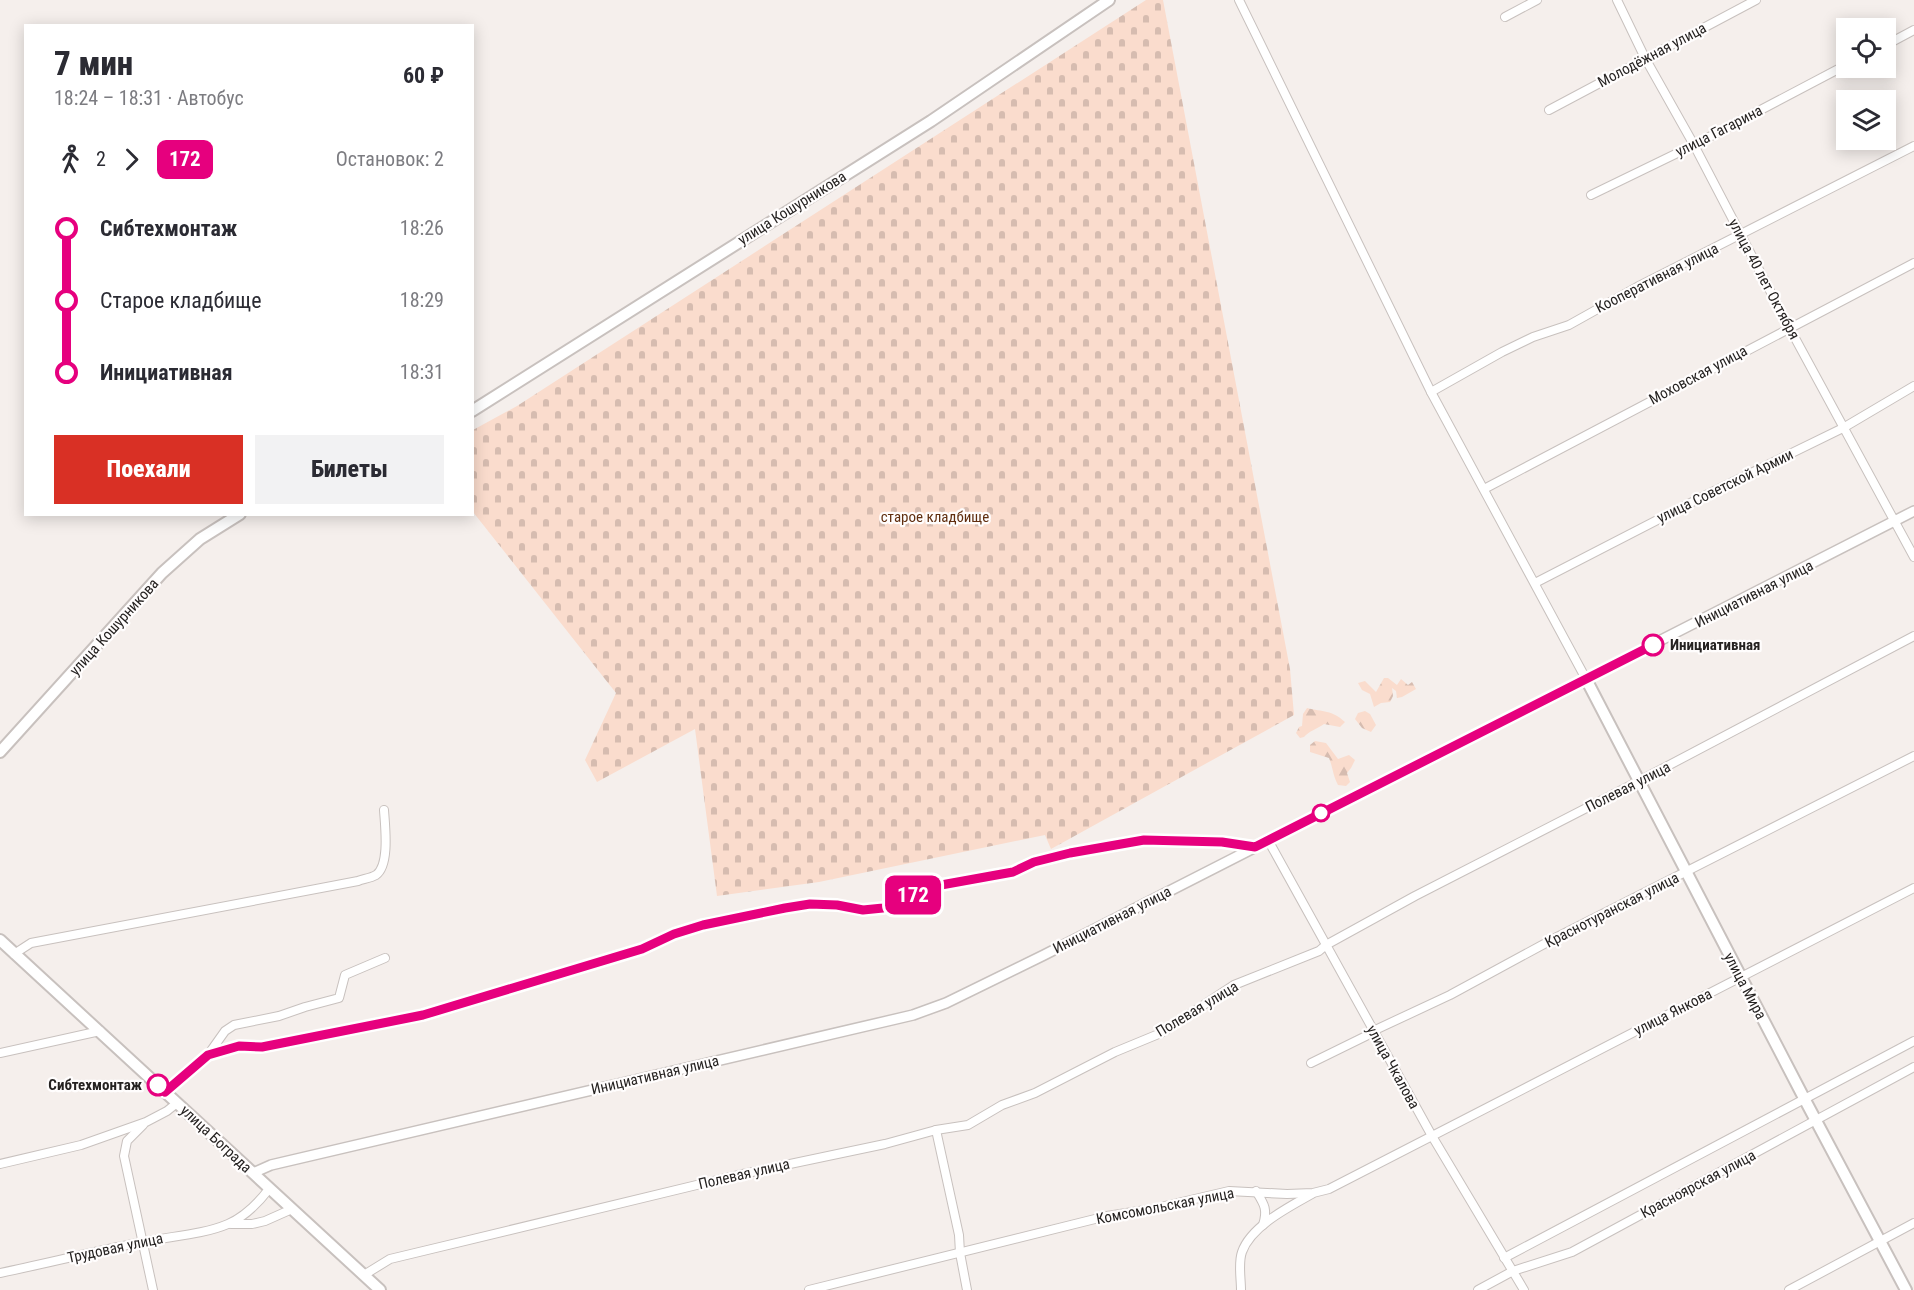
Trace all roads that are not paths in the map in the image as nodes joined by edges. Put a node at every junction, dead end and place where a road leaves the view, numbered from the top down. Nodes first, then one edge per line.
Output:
1 (1109, 0) edge
2 (1239, 0) edge
3 (1537, 0) edge
4 (1617, 0) edge
5 (1756, 0) edge
6 (1505, 17) dead end
7 (1914, 30) edge
8 (1896, 40) edge
9 (1645, 58) junction
10 (1836, 70) edge
11 (1548, 110) dead end
12 (1694, 145) junction
13 (1914, 146) edge
14 (1591, 195) dead end
15 (1741, 235) junction
16 (1914, 262) edge
17 (1789, 327) junction
18 (1914, 386) edge
19 (1431, 392) junction
20 (474, 410) edge
21 (1844, 428) junction
22 (1484, 489) junction
23 (1914, 511) edge
24 (237, 516) edge
25 (1895, 521) junction
26 (1914, 556) edge
27 (1535, 583) junction
28 (1914, 636) edge
29 (1586, 680) junction
30 (0, 752) edge
31 (1914, 756) edge
32 (1639, 781) junction
33 (384, 810) dead end
34 (1268, 840) junction
35 (1255, 847) junction
36 (1686, 872) junction
37 (1914, 888) edge
38 (0, 940) edge
39 (1326, 945) junction
40 (0, 949) edge
41 (14, 954) junction
42 (385, 958) dead end
43 (1740, 977) junction
44 (100, 1031) junction
45 (1373, 1031) junction
46 (1914, 1041) edge
47 (0, 1053) edge
48 (208, 1055) junction
49 (1311, 1063) dead end
50 (1914, 1067) edge
51 (165, 1092) junction
52 (1805, 1100) junction
53 (177, 1103) junction
54 (1816, 1120) junction
55 (146, 1122) junction
56 (936, 1130) junction
57 (1432, 1136) junction
58 (0, 1164) edge
59 (254, 1173) junction
60 (269, 1189) junction
61 (1256, 1191) junction
62 (1312, 1194) junction
63 (292, 1209) junction
64 (1914, 1223) edge
65 (229, 1224) junction
66 (1263, 1225) junction
67 (1880, 1241) junction
68 (142, 1242) junction
69 (960, 1253) junction
70 (1504, 1258) junction
71 (1513, 1271) junction
72 (0, 1273) edge
73 (364, 1275) junction
74 (153, 1290) edge
75 (380, 1290) edge
76 (809, 1290) edge
77 (967, 1290) edge
78 (1241, 1290) edge
79 (1478, 1290) edge
80 (1524, 1290) edge
81 (1789, 1290) edge
82 (1906, 1290) edge

1 - 20 main road, улица Кошурникова
2 - 19 street
3 - 6 street
4 - 9 street, улица 40 лет Октября
5 - 9 street, Молодёжная улица
7 - 8 street
9 - 11 street, Молодёжная улица
9 - 12 street, улица 40 лет Октября
10 - 12 street, улица Гагарина
12 - 14 street, улица Гагарина
12 - 15 street, улица 40 лет Октября
13 - 15 street, Кооперативная улица
15 - 17 street, улица 40 лет Октября
15 - 19 street, Кооперативная улица
16 - 17 street, Моховская улица
17 - 21 street, улица 40 лет Октября
17 - 22 street, Моховская улица
18 - 21 street, улица Советской Армии
19 - 22 street
21 - 25 street, улица 40 лет Октября
21 - 27 street, улица Советской Армии
22 - 27 street
23 - 25 street, Инициативная улица
24 - 30 main road, улица Кошурникова
25 - 26 street, улица 40 лет Октября
25 - 29 street, Инициативная улица
27 - 29 street
28 - 32 street, Полевая улица
29 - 32 main road, улица Мира
29 - 34 street, Инициативная улица
31 - 36 street, Краснотуранская улица
32 - 36 main road, улица Мира
32 - 39 street, Полевая улица
33 - 41 street
34 - 35 street, Инициативная улица
34 - 39 street, улица Чкалова
35 - 48 street
35 - 59 street, Инициативная улица
36 - 43 main road, улица Мира
36 - 45 street, Краснотуранская улица
37 - 43 street, улица Янкова
38 - 41 main road, улица Бограда
39 - 45 street, улица Чкалова
39 - 56 street, Полевая улица
40 - 41 main road
41 - 44 main road, улица Бограда
42 - 48 street
43 - 52 main road, улица Мира
43 - 57 street, улица Янкова
44 - 47 street
44 - 51 main road, улица Бограда
45 - 49 street, Краснотуранская улица
45 - 57 street, улица Чкалова
46 - 52 street, Красноярская улица
48 - 51 street
50 - 54 street, Красноярская улица
51 - 53 main road, улица Бограда
52 - 54 main road, улица Мира
52 - 70 street, Красноярская улица
53 - 55 street
53 - 59 main road, улица Бограда
54 - 67 main road, улица Мира
54 - 71 street, Красноярская улица
55 - 58 street
55 - 68 street
56 - 69 street
56 - 73 street, Полевая улица
57 - 62 street, Комсомольская улица
57 - 70 street, улица Чкалова
59 - 60 main road, улица Бограда
60 - 63 main road, улица Бограда
60 - 65 street, Трудовая улица
61 - 62 street, Комсомольская улица
61 - 66 street
61 - 69 street, Комсомольская улица
62 - 66 street
63 - 65 street, Трудовая улица
63 - 73 main road, улица Бограда
64 - 67 street
65 - 68 street, Трудовая улица
66 - 78 street
67 - 81 street
67 - 82 main road, улица Мира
68 - 72 street, Трудовая улица
68 - 74 street
69 - 76 street, Комсомольская улица
69 - 77 street
70 - 71 street, улица Чкалова
71 - 79 street, Красноярская улица
71 - 80 street, улица Чкалова
73 - 75 main road, улица Бограда

